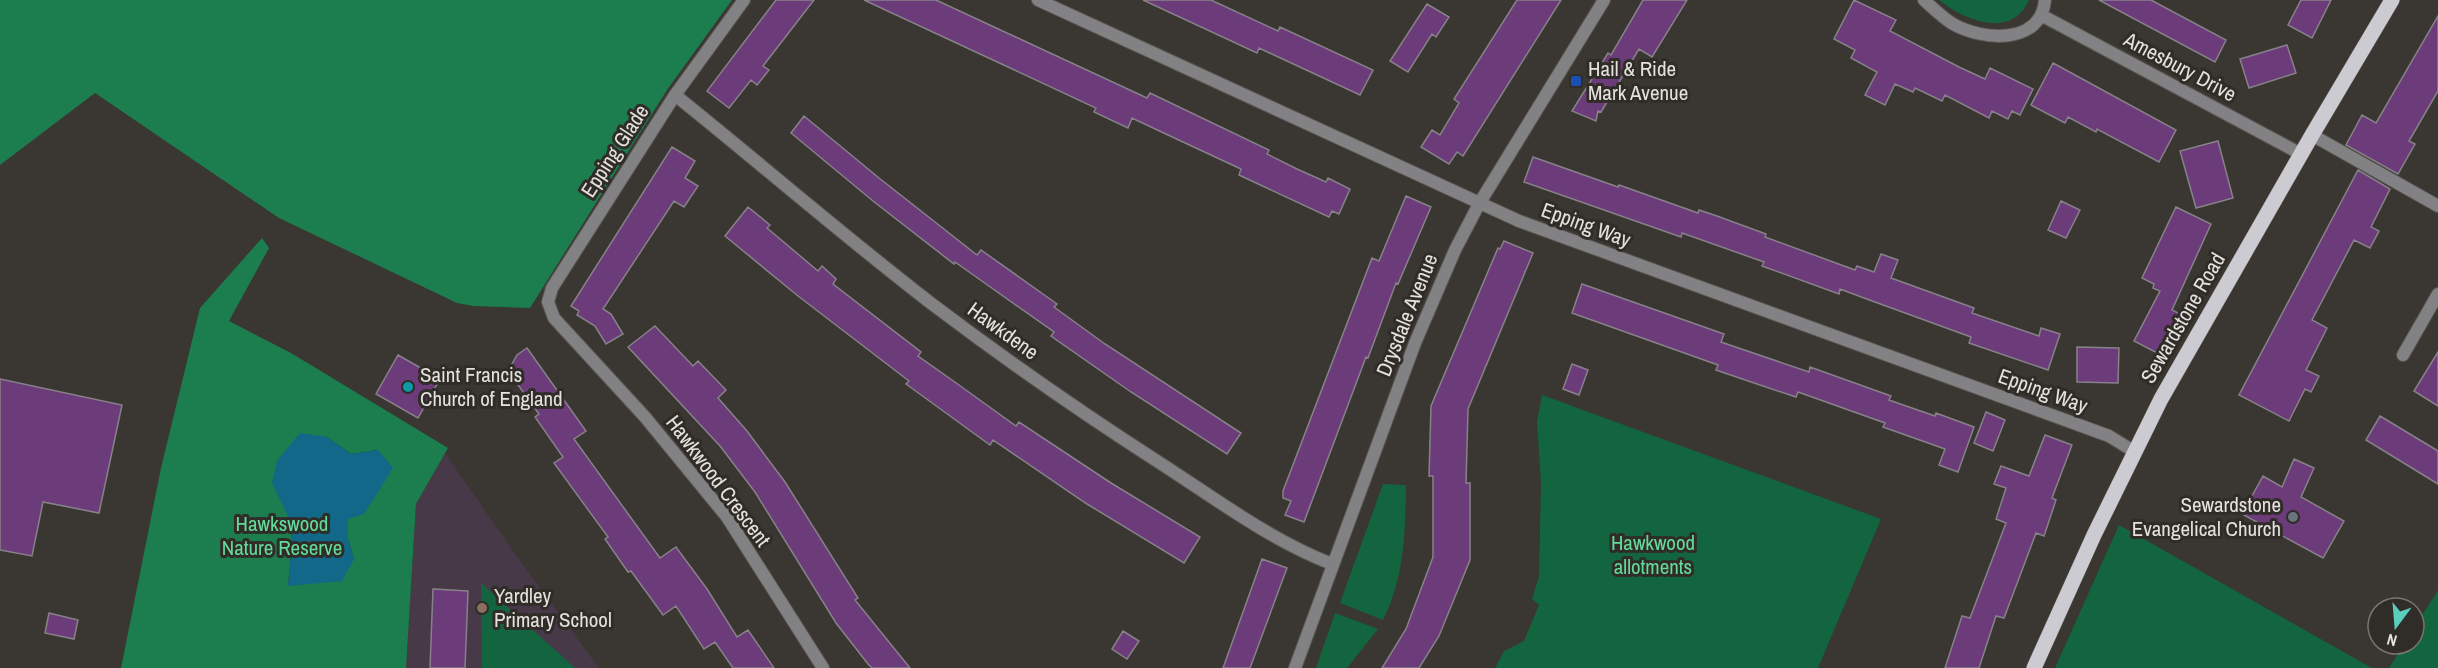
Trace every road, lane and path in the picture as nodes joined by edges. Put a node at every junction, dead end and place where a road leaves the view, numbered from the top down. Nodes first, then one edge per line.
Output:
1 (744, 0) edge
2 (1038, 0) edge
3 (1605, 0) edge
4 (1924, 0) edge
5 (2045, 0) edge
6 (2392, 0) edge
7 (2042, 15) junction
8 (675, 95) junction
9 (2312, 135) junction
10 (2301, 154) junction
11 (1479, 204) junction
12 (2438, 206) edge
13 (2438, 294) edge
14 (565, 330) joint
15 (2403, 355) dead end
16 (2135, 452) junction
17 (1332, 564) junction
18 (823, 668) edge
19 (1295, 668) edge
20 (2034, 668) edge

1 - 8 street, Epping Glade
2 - 11 street, Epping Way
3 - 11 street, Drysdale Avenue
4 - 7 street
5 - 7 street
6 - 9 main road, Sewardstone Road
7 - 10 street, Amesbury Drive
8 - 14 street, Epping Glade
8 - 17 street, Hawkdene
9 - 10 main road, Sewardstone Road
9 - 12 street
10 - 16 main road, Sewardstone Road
11 - 16 street, Epping Way
11 - 17 street, Drysdale Avenue
13 - 15 street
14 - 18 street, Hawkwood Crescent
16 - 20 main road, Sewardstone Road
17 - 19 street, Drysdale Avenue

